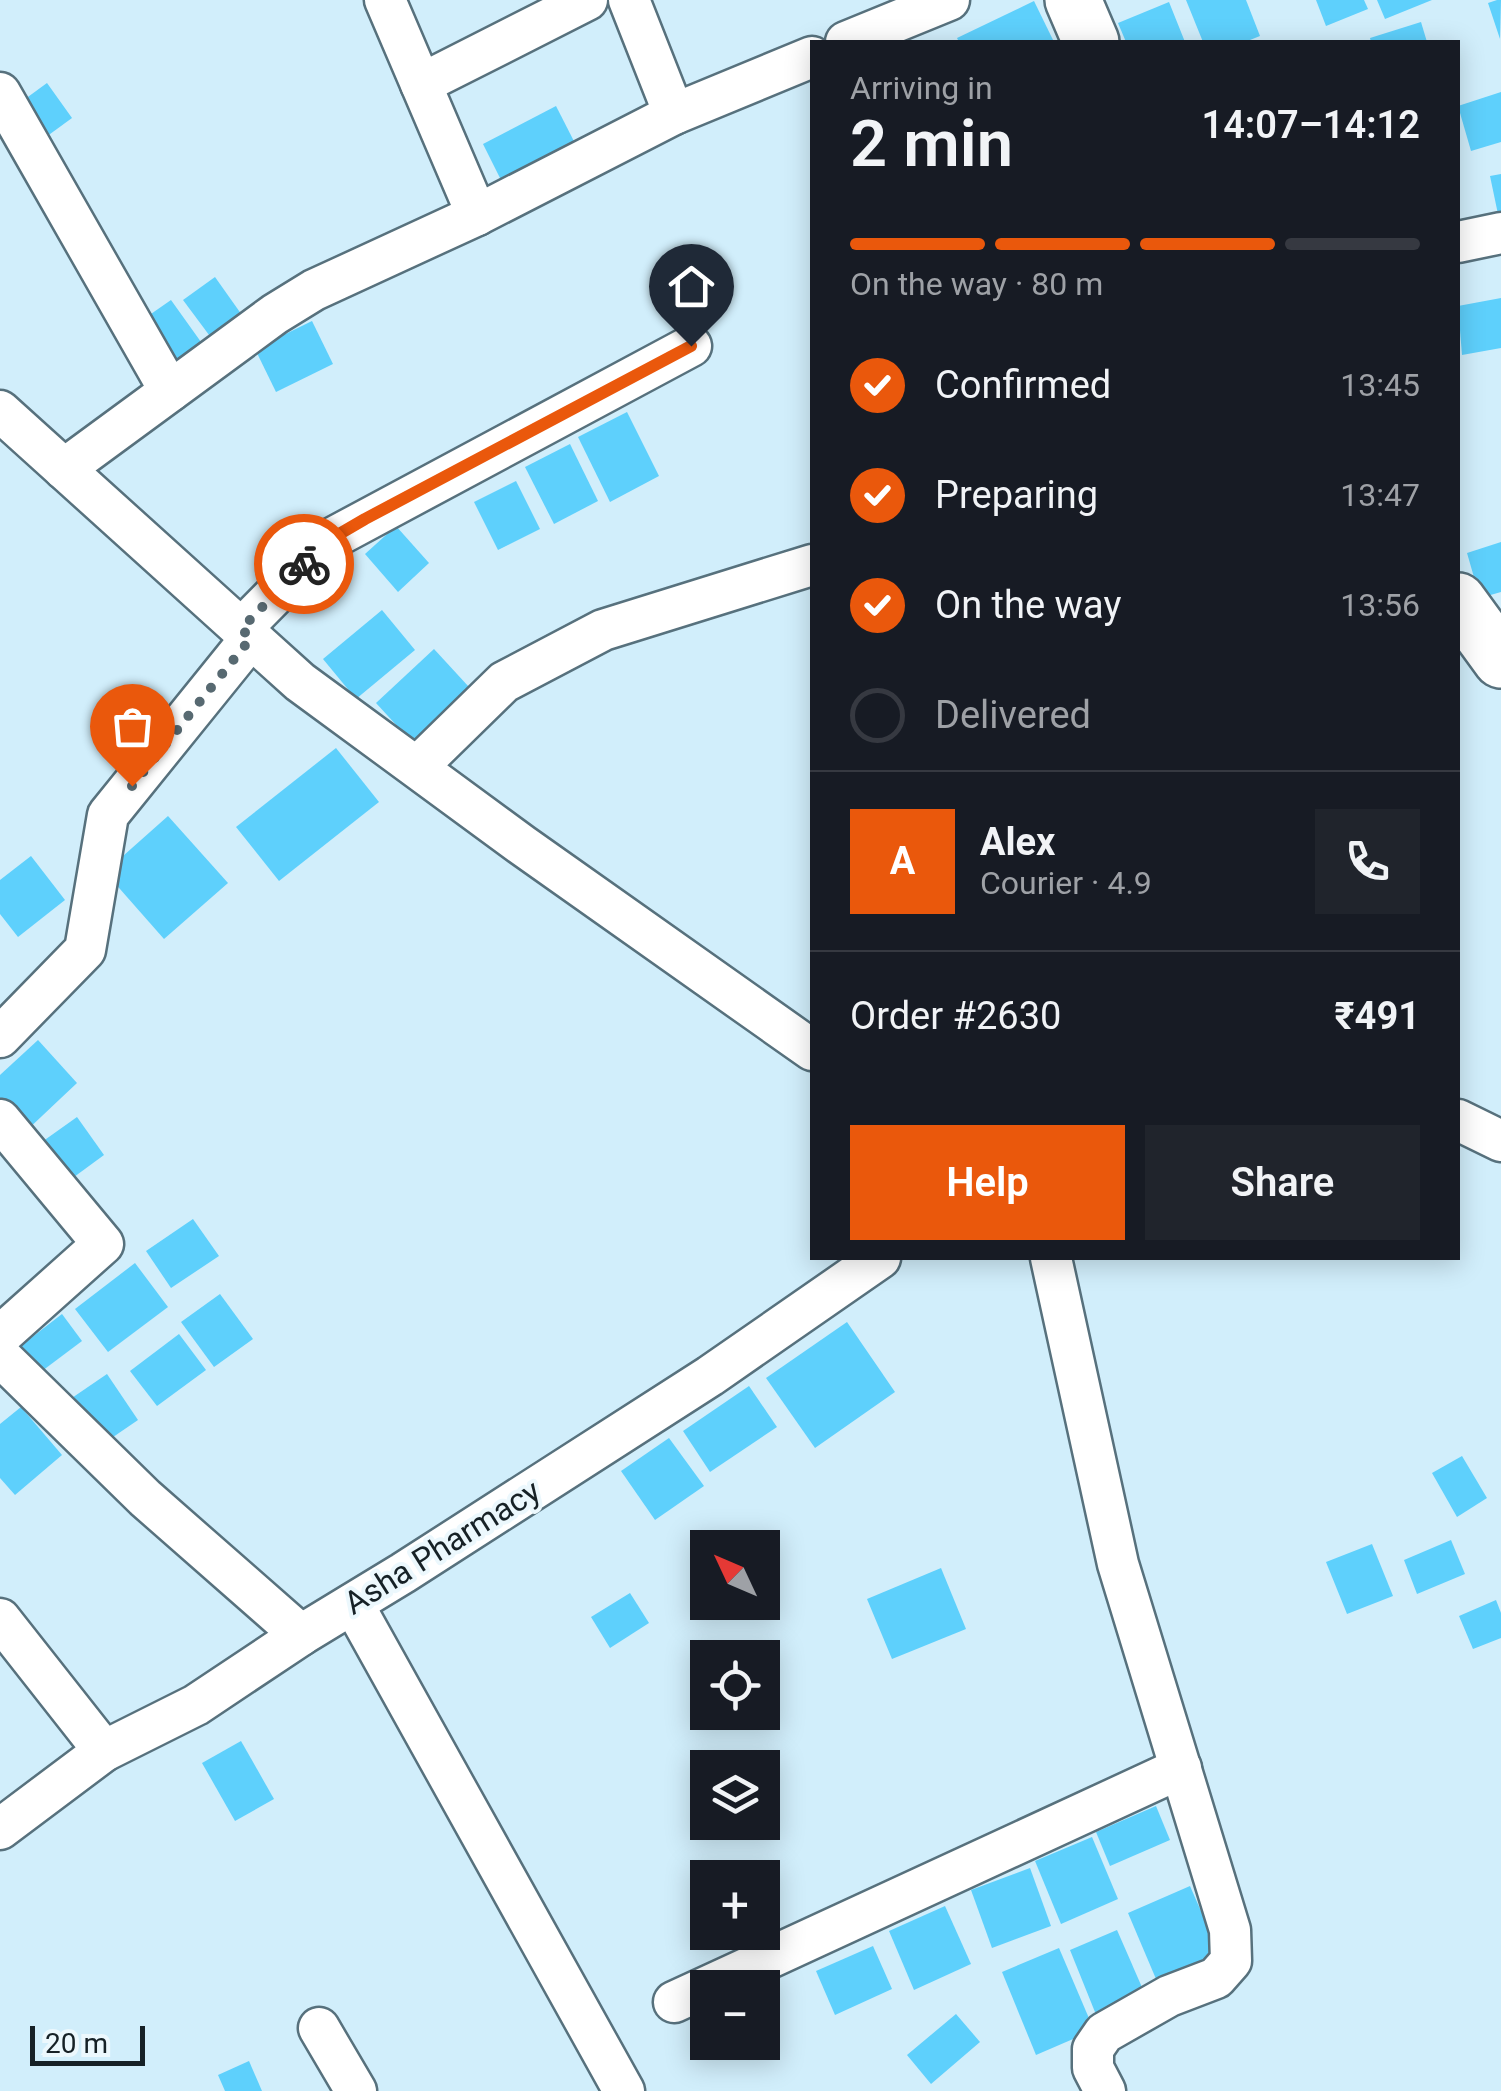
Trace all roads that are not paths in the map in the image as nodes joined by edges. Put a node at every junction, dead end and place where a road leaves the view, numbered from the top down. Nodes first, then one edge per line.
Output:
1 (385, 0) edge
2 (587, 0) edge
3 (630, 0) edge
4 (949, 0) edge
5 (851, 40) edge
6 (810, 57) edge
7 (421, 84) junction
8 (0, 93) edge
9 (674, 114) junction
10 (478, 215) junction
11 (1501, 233) edge
12 (1460, 242) edge
13 (691, 346) dead end
14 (170, 391) junction
15 (0, 411) edge
16 (64, 469) junction
17 (810, 566) edge
18 (1460, 604) edge
19 (246, 633) junction
20 (1501, 660) edge
21 (418, 766) junction
22 (0, 1037) edge
23 (810, 1049) edge
24 (0, 1120) edge
25 (1460, 1121) edge
26 (1501, 1141) edge
27 (877, 1260) edge
28 (1051, 1260) edge
29 (0, 1336) edge
30 (0, 1356) edge
31 (353, 1604) junction
32 (0, 1619) edge
33 (301, 1635) junction
34 (104, 1751) junction
35 (1181, 1768) junction
36 (0, 1829) edge
37 (674, 2002) dead end
38 (319, 2028) dead end
39 (356, 2091) edge
40 (624, 2091) edge
41 (1105, 2091) edge

1 - 7 street
2 - 7 street
3 - 9 street
4 - 5 street
6 - 9 street
7 - 10 street
8 - 14 street
9 - 10 street
10 - 14 street
11 - 12 street
13 - 19 street
14 - 16 street
15 - 16 street
16 - 19 street
17 - 21 street
18 - 20 main road
19 - 21 street
19 - 22 street
21 - 23 street
24 - 29 street
25 - 26 street
27 - 31 street, Asha Pharmacy
28 - 35 street
30 - 33 street
31 - 33 street, Asha Pharmacy
31 - 40 street
32 - 34 street
33 - 34 street, Asha Pharmacy
34 - 36 street, Asha Pharmacy
35 - 37 street
35 - 41 street
38 - 39 street

